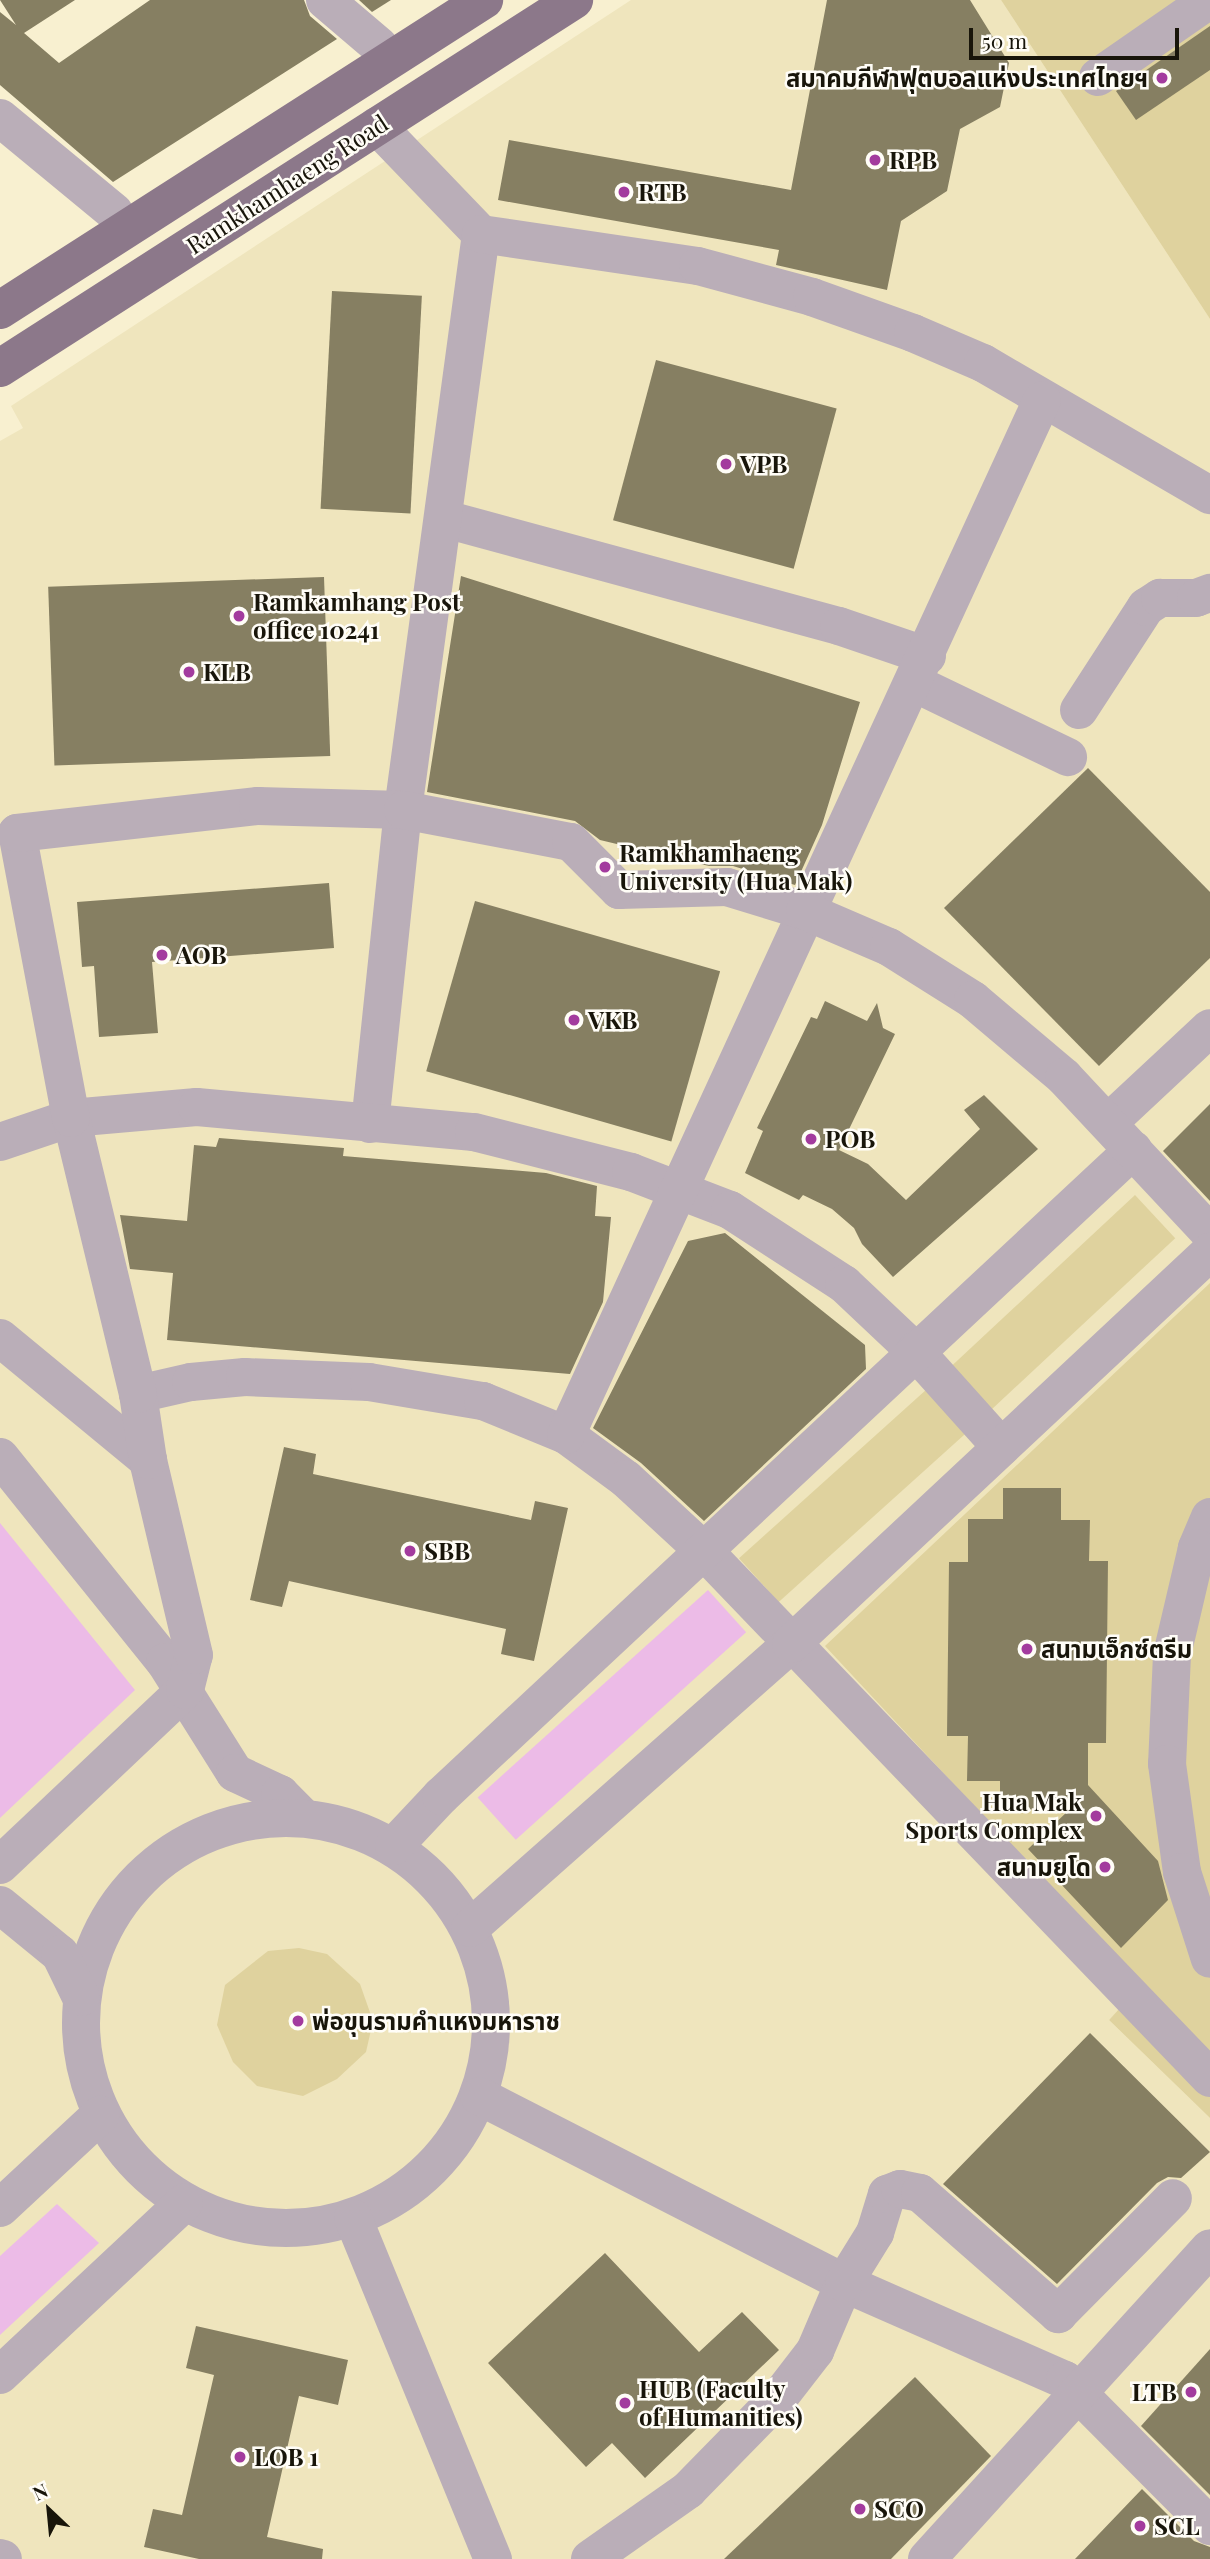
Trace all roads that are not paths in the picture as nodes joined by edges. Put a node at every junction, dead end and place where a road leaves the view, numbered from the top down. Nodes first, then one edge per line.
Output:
1 (325, 0) edge
2 (451, 0) edge
3 (484, 0) edge
4 (542, 0) edge
5 (574, 0) edge
6 (1209, 0) edge
7 (379, 46) junction
8 (1098, 77) dead end
9 (0, 118) edge
10 (377, 126) junction
11 (114, 212) junction
12 (481, 234) junction
13 (0, 282) edge
14 (0, 310) edge
15 (0, 361) edge
16 (1042, 400) junction
17 (1210, 495) edge
18 (445, 519) junction
19 (1210, 593) edge
20 (920, 669) junction
21 (1079, 710) dead end
22 (1068, 757) dead end
23 (403, 810) junction
24 (8, 831) edge
25 (805, 911) junction
26 (1210, 1028) edge
27 (71, 1118) junction
28 (370, 1124) junction
29 (1120, 1137) junction
30 (0, 1142) edge
31 (680, 1189) junction
32 (1210, 1233) edge
33 (1210, 1252) edge
34 (0, 1338) edge
35 (915, 1351) junction
36 (138, 1394) junction
37 (566, 1435) junction
38 (1001, 1447) junction
39 (0, 1457) edge
40 (148, 1460) junction
41 (1210, 1517) edge
42 (705, 1552) junction
43 (790, 1644) junction
44 (185, 1690) junction
45 (303, 1816) junction
46 (394, 1846) junction
47 (0, 1865) edge
48 (0, 1905) edge
49 (470, 1928) junction
50 (1210, 1959) edge
51 (81, 1997) junction
52 (1210, 2078) edge
53 (479, 2096) junction
54 (100, 2115) junction
55 (1173, 2198) dead end
56 (184, 2203) junction
57 (0, 2208) edge
58 (353, 2218) junction
59 (1210, 2248) edge
60 (845, 2283) junction
61 (0, 2375) edge
62 (1079, 2394) junction
63 (1210, 2526) edge
64 (494, 2559) edge
65 (590, 2559) edge
66 (927, 2559) edge

1 - 7 street
2 - 7 main road
3 - 14 main road, Ramkhamhaeng Road
4 - 15 main road, Ramkhamhaeng Road
5 - 10 main road, Ramkhamhaeng Road
6 - 8 street
7 - 11 main road
9 - 11 street
10 - 12 street
10 - 15 main road, Ramkhamhaeng Road
11 - 13 main road
12 - 16 street
12 - 18 street
16 - 17 street
16 - 20 street
18 - 20 street
18 - 23 street
19 - 21 street
20 - 22 street
20 - 25 street
23 - 24 street
23 - 25 street
23 - 28 street
24 - 27 street
25 - 29 street
25 - 31 street
26 - 29 street
27 - 28 street
27 - 30 street
27 - 36 street
28 - 31 street
29 - 32 street
29 - 35 street
31 - 35 street
31 - 37 street
33 - 38 street
34 - 40 street
35 - 38 street
35 - 42 street
36 - 37 street
36 - 40 street
37 - 42 street
38 - 43 street
39 - 44 street
40 - 44 street
41 - 50 street
42 - 43 street
42 - 46 street
43 - 49 street
43 - 52 street
44 - 45 street
44 - 47 street
45 - 46 street
45 - 51 street
46 - 49 street
48 - 51 street
49 - 53 street
51 - 54 street
53 - 58 street
53 - 60 street
54 - 56 street
54 - 57 street
55 - 60 street
56 - 58 street
56 - 61 street
58 - 64 street
59 - 62 street
60 - 62 street
60 - 65 street
62 - 63 street
62 - 66 street

